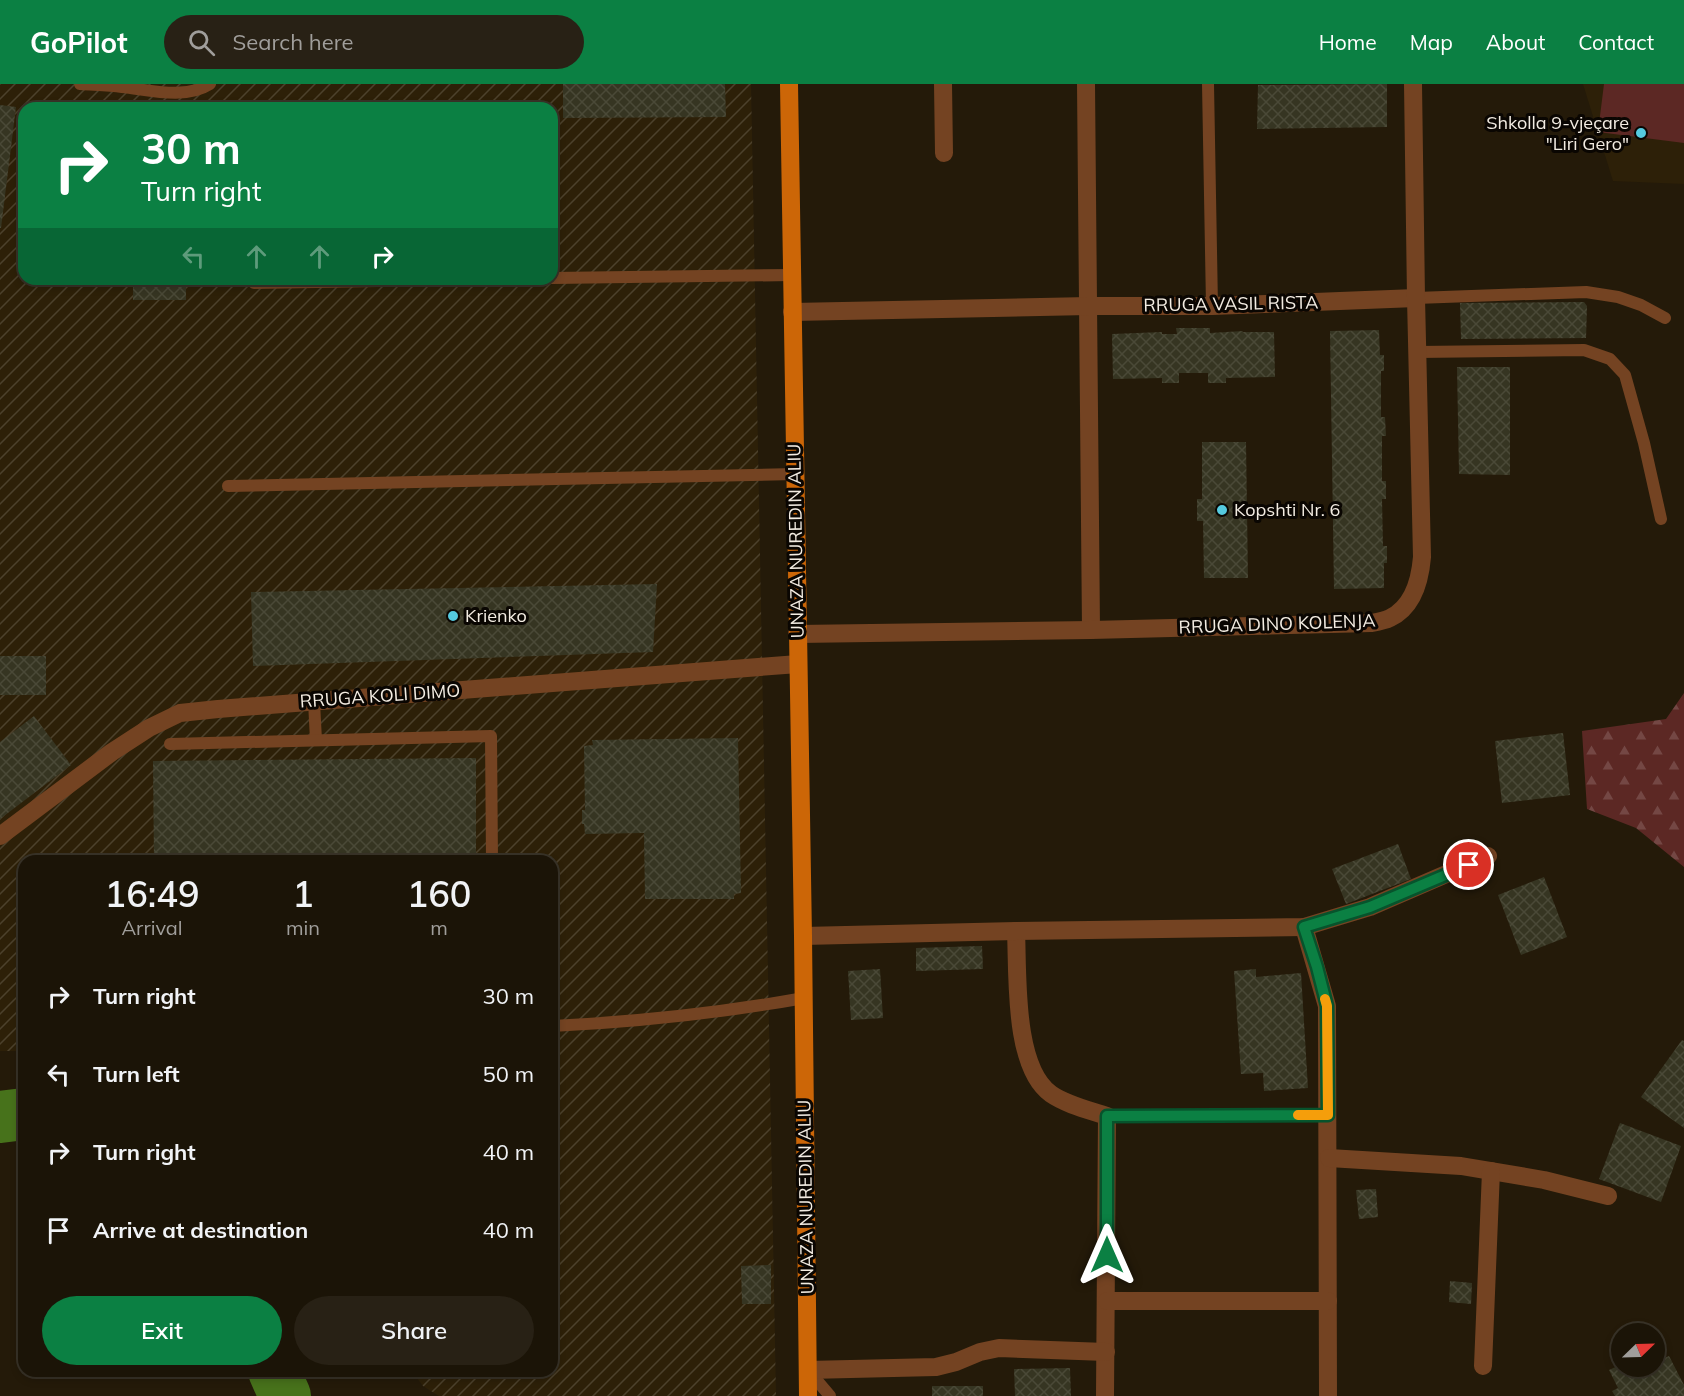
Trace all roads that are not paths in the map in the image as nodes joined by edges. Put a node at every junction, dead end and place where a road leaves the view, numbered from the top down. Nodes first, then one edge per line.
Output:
1 (80, 84) edge
2 (210, 84) edge
3 (789, 84) edge
4 (943, 84) edge
5 (1086, 84) edge
6 (1208, 84) edge
7 (1413, 84) edge
8 (944, 153) dead end
9 (792, 275) junction
10 (558, 278) edge
11 (1416, 298) junction
12 (1089, 306) junction
13 (1212, 306) junction
14 (792, 312) junction
15 (1665, 318) dead end
16 (1417, 352) junction
17 (795, 474) junction
18 (228, 486) dead end
19 (1661, 519) dead end
20 (1091, 630) junction
21 (797, 634) junction
22 (798, 664) junction
23 (314, 702) junction
24 (316, 740) junction
25 (170, 744) dead end
26 (0, 836) edge
27 (492, 855) edge
28 (1488, 856) dead end
29 (1304, 927) junction
30 (1016, 931) junction
31 (803, 936) junction
32 (804, 999) junction
33 (558, 1026) edge
34 (1328, 1115) junction
35 (1107, 1116) junction
36 (1329, 1158) junction
37 (1491, 1171) junction
38 (1608, 1196) dead end
39 (1107, 1301) junction
40 (1328, 1301) junction
41 (1106, 1352) junction
42 (1483, 1366) dead end
43 (808, 1370) junction
44 (808, 1396) edge
45 (830, 1396) edge
46 (1105, 1396) edge
47 (1328, 1396) edge

1 - 2 lane
3 - 9 main road, UNAZA NUREDIN ALIU
4 - 8 street
5 - 12 street
6 - 13 lane
7 - 11 street, RRUGA DINO KOLENJA
9 - 10 lane
9 - 14 main road, UNAZA NUREDIN ALIU
11 - 13 street, RRUGA VASIL RISTA
11 - 15 lane, RRUGA VASIL RISTA
11 - 16 street, RRUGA DINO KOLENJA
12 - 13 street, RRUGA VASIL RISTA
12 - 14 street, RRUGA VASIL RISTA
12 - 20 street
14 - 17 main road, UNAZA NUREDIN ALIU
16 - 19 lane
16 - 20 street, RRUGA DINO KOLENJA
17 - 18 lane
17 - 21 main road, UNAZA NUREDIN ALIU
20 - 21 street, RRUGA DINO KOLENJA
21 - 22 main road, UNAZA NUREDIN ALIU
22 - 23 street, RRUGA KOLI DIMO
22 - 31 main road, UNAZA NUREDIN ALIU
23 - 24 lane
23 - 26 street, RRUGA KOLI DIMO
24 - 25 lane
24 - 27 lane
28 - 29 street
29 - 30 street
29 - 34 street
30 - 31 street
30 - 35 street
31 - 32 main road, UNAZA NUREDIN ALIU
32 - 33 lane
32 - 43 main road, UNAZA NUREDIN ALIU
34 - 35 lane
34 - 36 street
35 - 39 street
36 - 37 street
36 - 40 street
37 - 38 street
37 - 42 street
39 - 40 street
39 - 41 street
40 - 47 street
41 - 43 street
41 - 46 street
43 - 44 main road, UNAZA NUREDIN ALIU
43 - 45 lane

